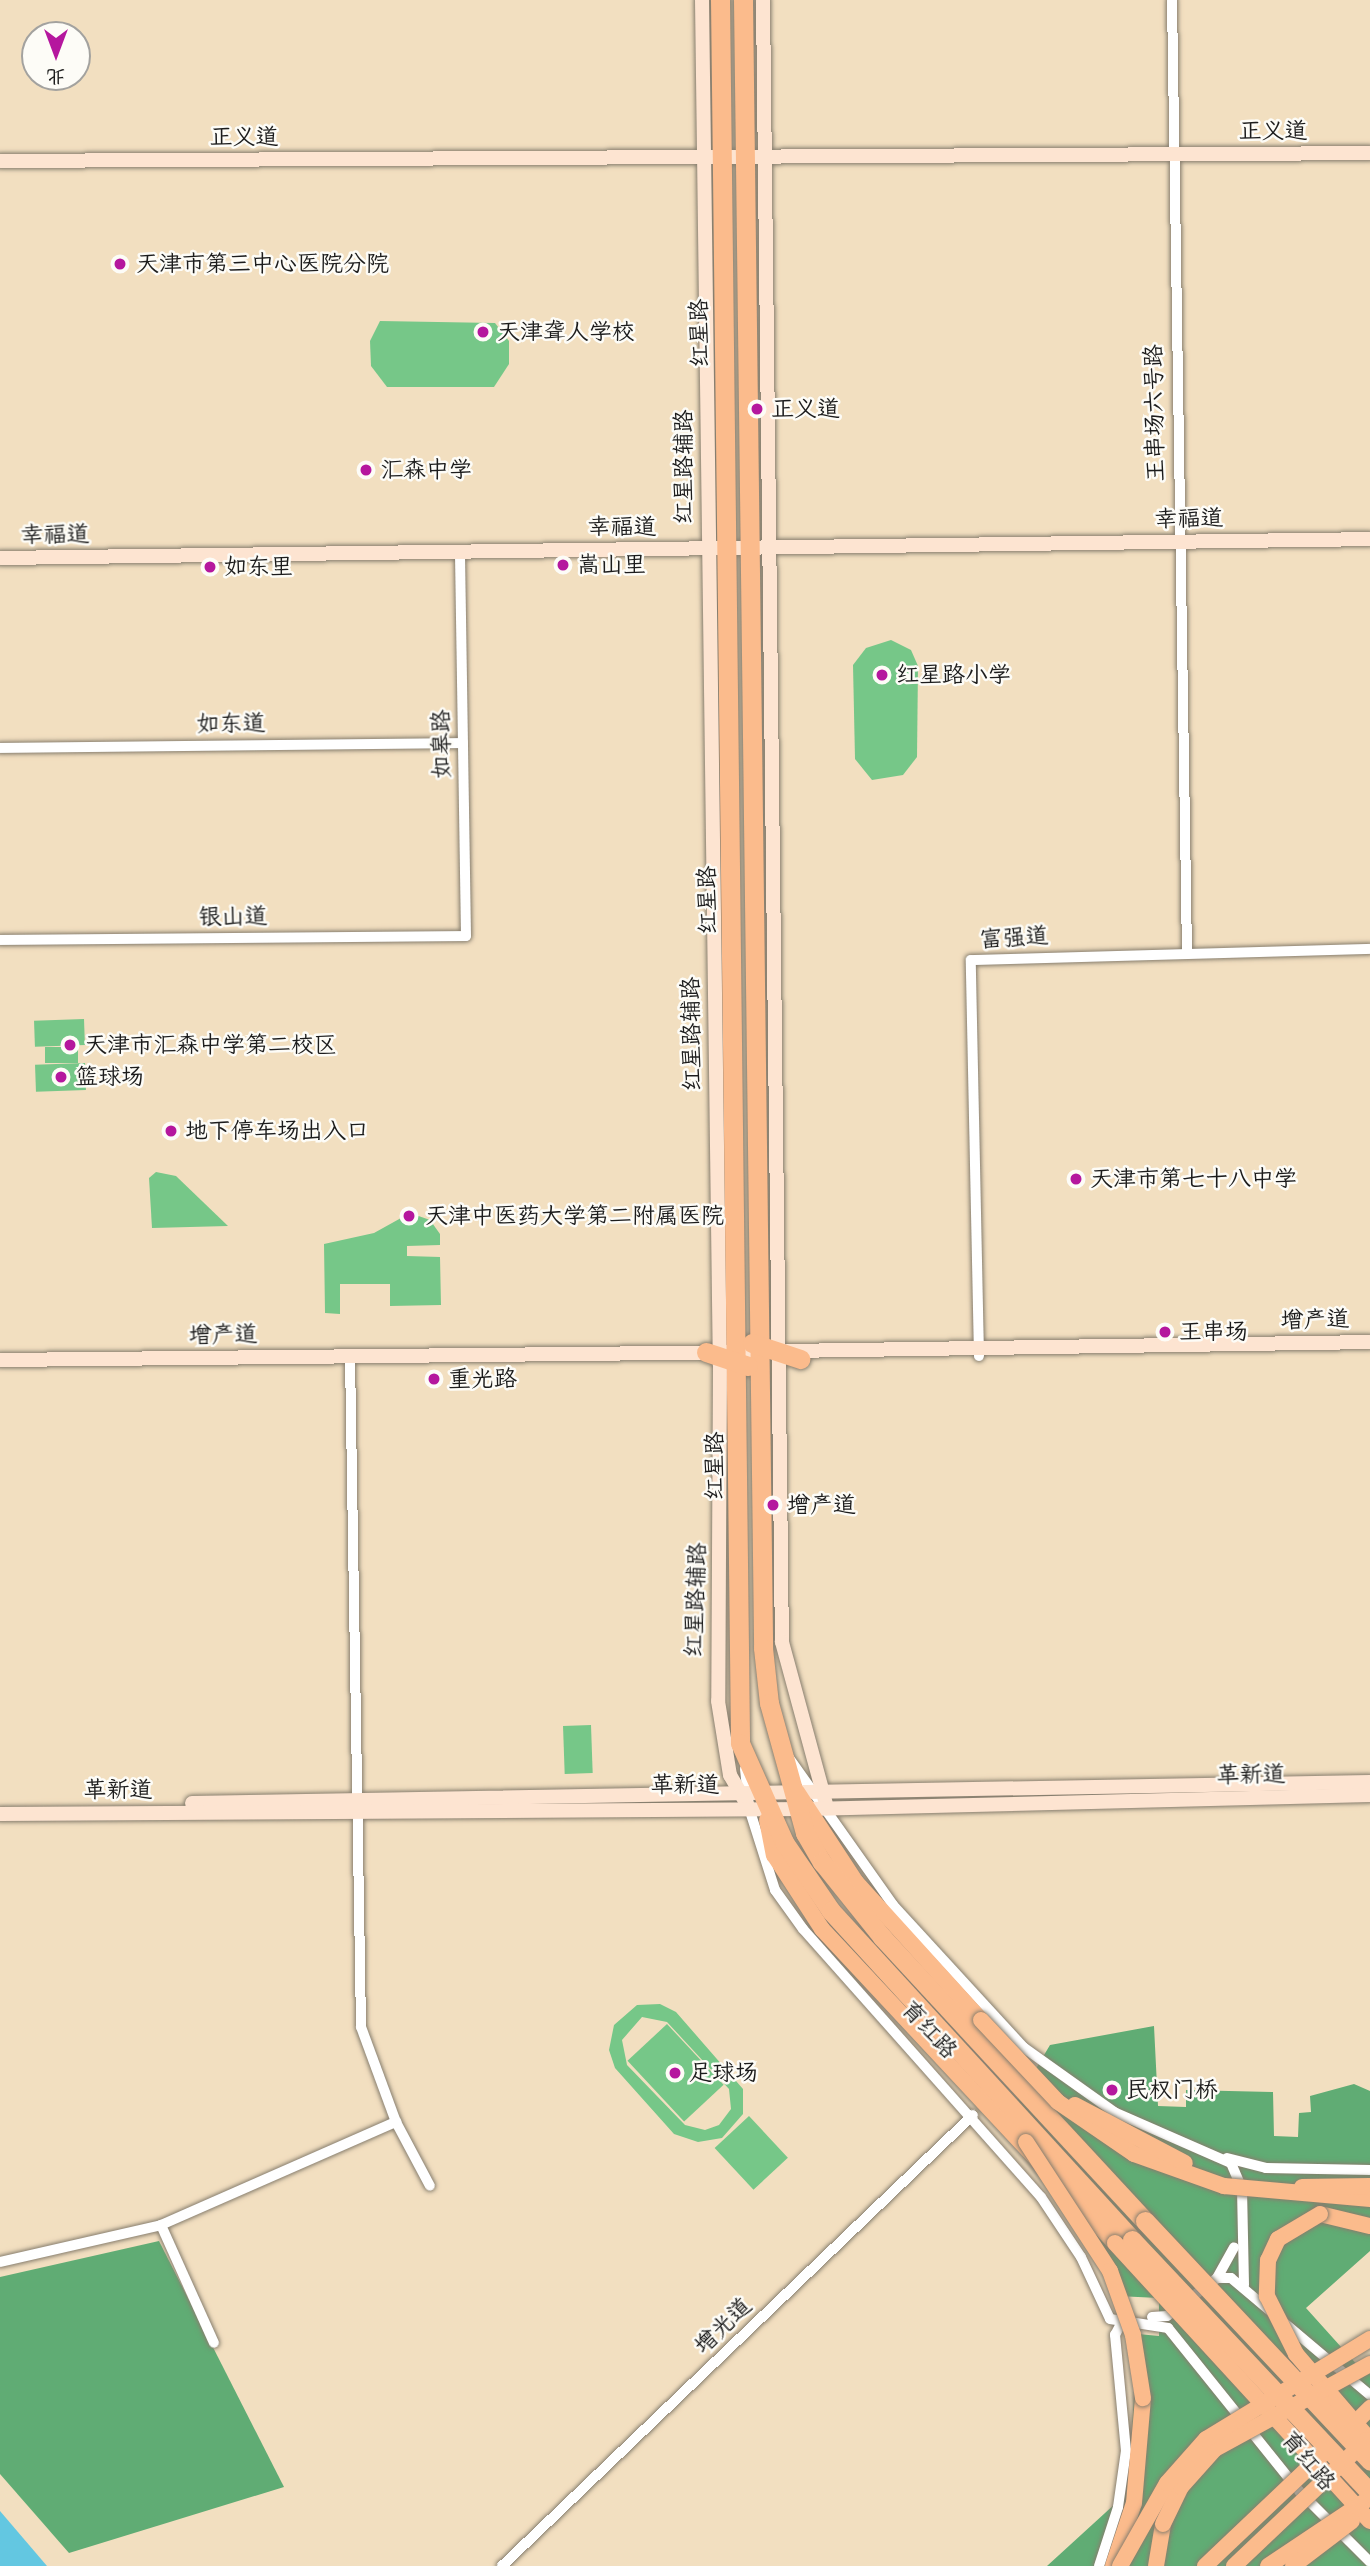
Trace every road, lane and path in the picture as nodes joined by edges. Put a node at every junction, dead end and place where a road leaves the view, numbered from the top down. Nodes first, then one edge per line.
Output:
1 (702, 0) edge
2 (720, 0) edge
3 (743, 0) edge
4 (763, 0) edge
5 (1171, 0) edge
6 (1370, 153) edge
7 (1174, 158) junction
8 (1370, 160) edge
9 (0, 161) edge
10 (714, 161) junction
11 (743, 162) junction
12 (765, 162) junction
13 (0, 168) edge
14 (1370, 539) edge
15 (1178, 547) junction
16 (1370, 547) edge
17 (717, 554) junction
18 (748, 554) junction
19 (768, 554) junction
20 (460, 556) junction
21 (0, 561) edge
22 (463, 743) junction
23 (0, 748) edge
24 (466, 936) joint
25 (0, 940) edge
26 (1370, 950) edge
27 (1187, 952) junction
28 (739, 1326) junction
29 (1370, 1342) edge
30 (1370, 1349) edge
31 (979, 1352) junction
32 (742, 1354) junction
33 (800, 1355) joint
34 (0, 1360) edge
35 (350, 1360) junction
36 (0, 1366) edge
37 (1370, 1782) edge
38 (1370, 1794) edge
39 (808, 1799) junction
40 (755, 1801) junction
41 (0, 1805) edge
42 (356, 1806) junction
43 (827, 1808) junction
44 (0, 1814) edge
45 (888, 1932) junction
46 (859, 1957) junction
47 (1035, 2077) junction
48 (974, 2116) junction
49 (396, 2122) junction
50 (1026, 2142) junction
51 (1223, 2157) junction
52 (1262, 2167) junction
53 (1366, 2170) edge
54 (1240, 2182) junction
55 (430, 2186) dead end
56 (1370, 2186) edge
57 (1370, 2199) edge
58 (160, 2225) junction
59 (1370, 2226) edge
60 (0, 2262) edge
61 (1217, 2278) junction
62 (1244, 2286) junction
63 (1172, 2313) junction
64 (1115, 2326) junction
65 (1172, 2331) junction
66 (1370, 2339) edge
67 (214, 2343) dead end
68 (1370, 2364) edge
69 (1370, 2395) edge
70 (1370, 2409) edge
71 (1370, 2439) edge
72 (1370, 2461) edge
73 (1370, 2495) edge
74 (1370, 2509) edge
75 (1370, 2521) edge
76 (1370, 2562) edge
77 (502, 2566) edge
78 (1099, 2566) edge
79 (1113, 2566) edge
80 (1120, 2566) edge
81 (1156, 2566) edge
82 (1205, 2566) edge
83 (1234, 2566) edge
84 (1268, 2566) edge
85 (1293, 2566) edge

1 - 10 street
2 - 10 highway, 红星路
3 - 11 highway, 红星路
4 - 12 street, 红星路辅路
5 - 7 street, 王串场六号路
6 - 7 street, 正义道
7 - 8 street, 正义道
7 - 12 street, 正义道
7 - 15 street, 王串场六号路
9 - 10 street, 正义道
10 - 11 street, 正义道
10 - 13 street, 正义道
10 - 17 highway, 红星路
11 - 12 street, 正义道
11 - 18 highway, 红星路
12 - 19 street, 红星路辅路
14 - 15 street, 幸福道
15 - 16 street, 幸福道
15 - 19 street, 幸福道
15 - 27 street, 王串场六号路
17 - 18 street, 幸福道
17 - 20 street, 幸福道
17 - 28 highway, 红星路
17 - 32 street, 红星路辅路
18 - 19 street, 幸福道
18 - 32 highway, 红星路
19 - 32 street, 红星路辅路
20 - 21 street, 幸福道
20 - 22 street, 如皋路
22 - 23 street, 如东道
22 - 24 street, 如皋路
24 - 25 street, 银山道
26 - 27 street, 富强道
27 - 31 street, 富强道
28 - 32 highway
28 - 32 highway
29 - 31 street, 增产道
30 - 31 street, 增产道
31 - 33 street, 增产道
32 - 33 highway
32 - 35 street, 增产道
32 - 39 street, 红星路辅路
32 - 39 highway, 红星路
32 - 40 highway, 红星路
32 - 40 street, 红星路辅路
34 - 35 street, 增产道
35 - 36 street, 增产道
35 - 42 street
37 - 39 street, 革新道
38 - 43 street, 革新道
39 - 40 street, 革新道
39 - 43 street, 革新道
39 - 45 highway, 育红路
40 - 42 street, 革新道
40 - 46 highway, 育红路
40 - 48 street, 育红路
41 - 42 street, 革新道
42 - 44 street, 革新道
42 - 49 street
43 - 51 street
45 - 47 main road, bridge
45 - 72 highway, 育红路, bridge
46 - 50 main road
46 - 73 highway, 育红路, bridge
47 - 56 main road, bridge
47 - 57 main road, bridge
48 - 64 street, 育红路
48 - 77 street, 增光道
49 - 55 street
49 - 58 street
50 - 75 main road, bridge
50 - 79 main road, bridge
51 - 52 street
51 - 54 street
52 - 53 street
52 - 54 street
54 - 61 street
54 - 62 street
58 - 60 street
58 - 67 street
59 - 71 main road, bridge
61 - 62 street
61 - 63 street
62 - 69 street
63 - 64 street
63 - 65 street
64 - 65 street
64 - 78 street, 育红路
65 - 76 street, 育红路
66 - 80 main road, bridge
68 - 81 main road, bridge
70 - 82 main road, bridge
71 - 83 main road, bridge
73 - 84 main road, bridge
74 - 85 main road, bridge

